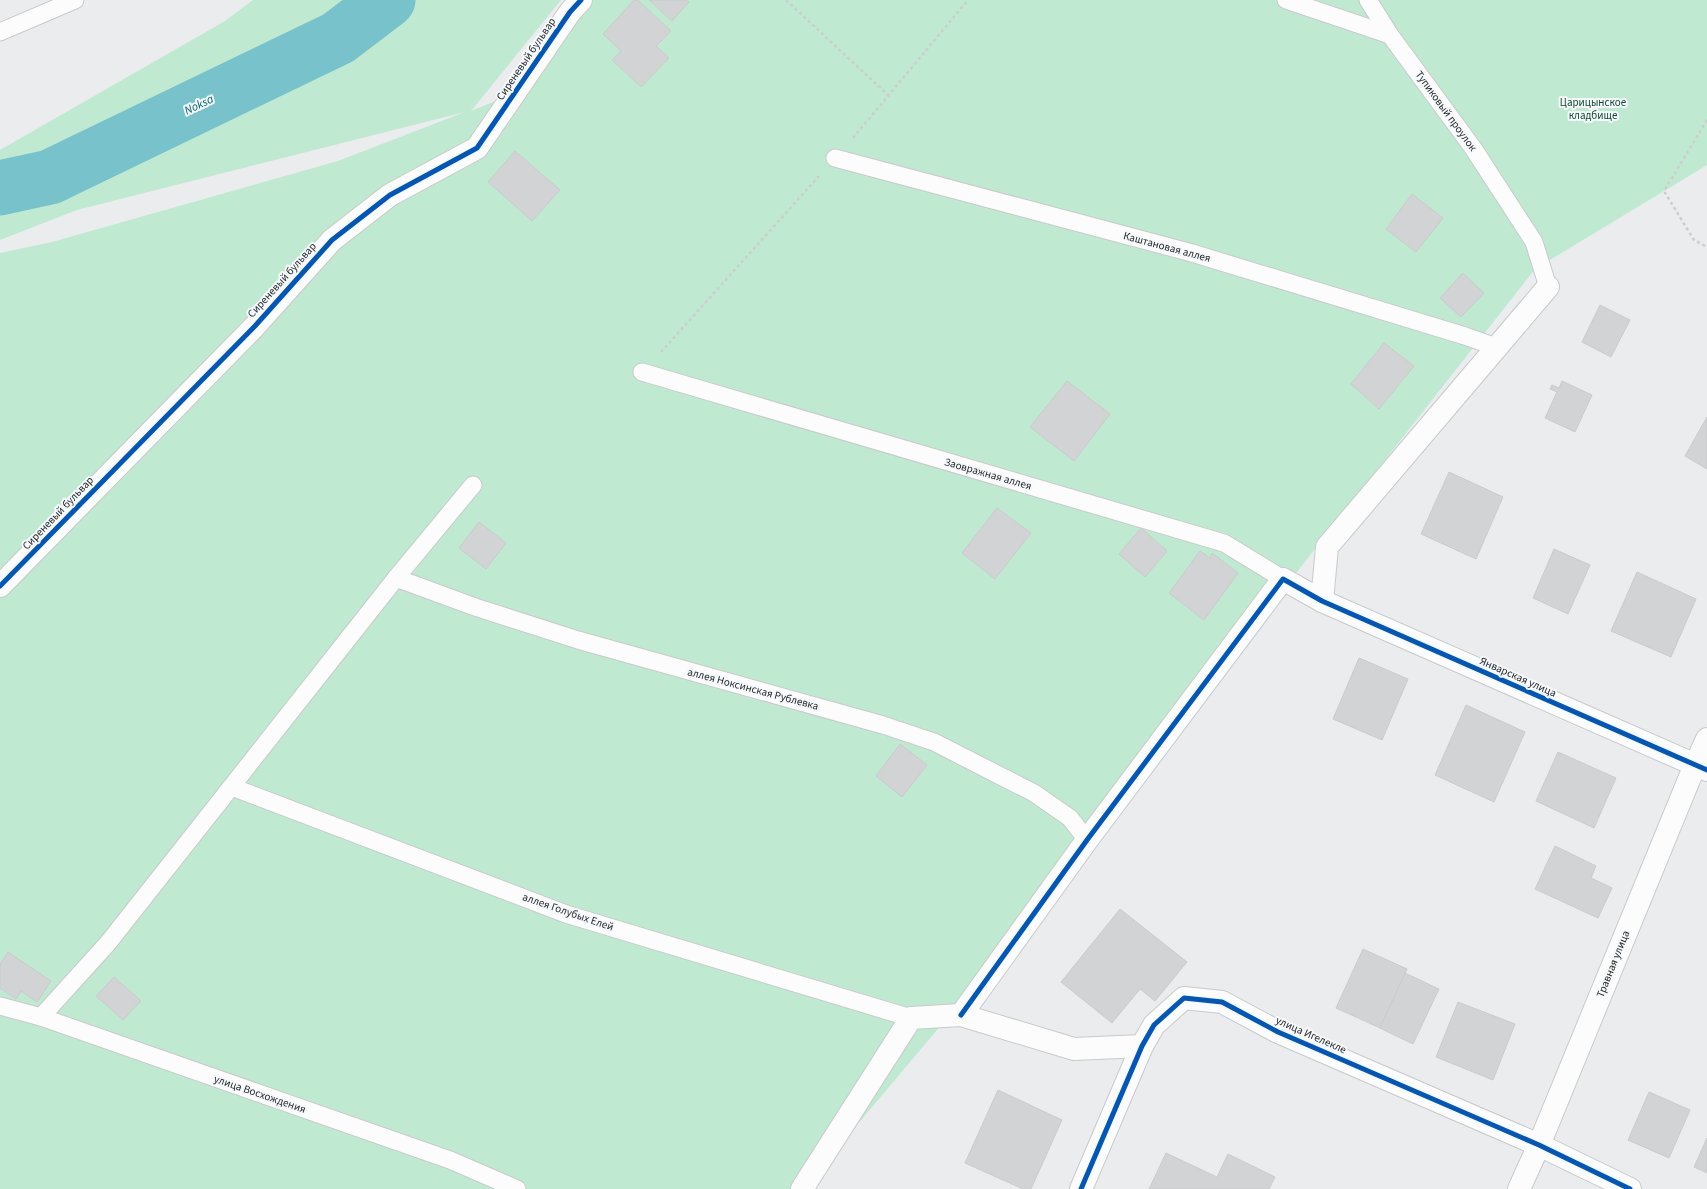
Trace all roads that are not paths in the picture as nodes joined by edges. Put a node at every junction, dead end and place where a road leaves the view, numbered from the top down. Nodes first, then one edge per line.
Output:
1 (75, 0) edge
2 (581, 0) edge
3 (1286, 0) edge
4 (1368, 0) edge
5 (0, 32) edge
6 (1390, 35) junction
7 (835, 158) road end
8 (1548, 286) joint
9 (1496, 347) junction
10 (642, 372) road end
11 (473, 485) dead end
12 (396, 578) junction
13 (1283, 579) junction
14 (0, 586) edge
15 (1322, 601) junction
16 (1707, 739) edge
17 (1701, 767) edge
18 (232, 787) junction
19 (1087, 840) junction
20 (0, 1006) edge
21 (961, 1015) junction
22 (41, 1017) junction
23 (911, 1018) junction
24 (1142, 1046) junction
25 (1539, 1145) junction
26 (517, 1189) edge
27 (802, 1189) edge
28 (1080, 1189) edge
29 (1519, 1189) edge
30 (1630, 1189) edge

1 - 5 lane
2 - 14 street, Сиреневый бульвар
3 - 6 lane
4 - 6 lane, Тупиковый проулок
6 - 8 lane, Тупиковый проулок
7 - 9 lane, Каштановая аллея
8 - 9 street
9 - 15 street
10 - 13 lane, Заовражная аллея
11 - 12 lane
12 - 18 lane
12 - 19 lane, аллея Ноксинская Рублевка
13 - 15 street, Заовражная аллея
13 - 19 street
15 - 17 street, Январская улица
16 - 17 street, Травная улица
17 - 25 street, Травная улица
18 - 22 lane
18 - 23 lane, аллея Голубых Елей
19 - 21 street
20 - 22 lane, улица Восхождения
21 - 23 street
21 - 24 street
22 - 26 lane, улица Восхождения
23 - 27 street
24 - 25 street, улица Игелекле
24 - 28 street, улица Игелекле
25 - 29 street, Травная улица
25 - 30 street, улица Игелекле

